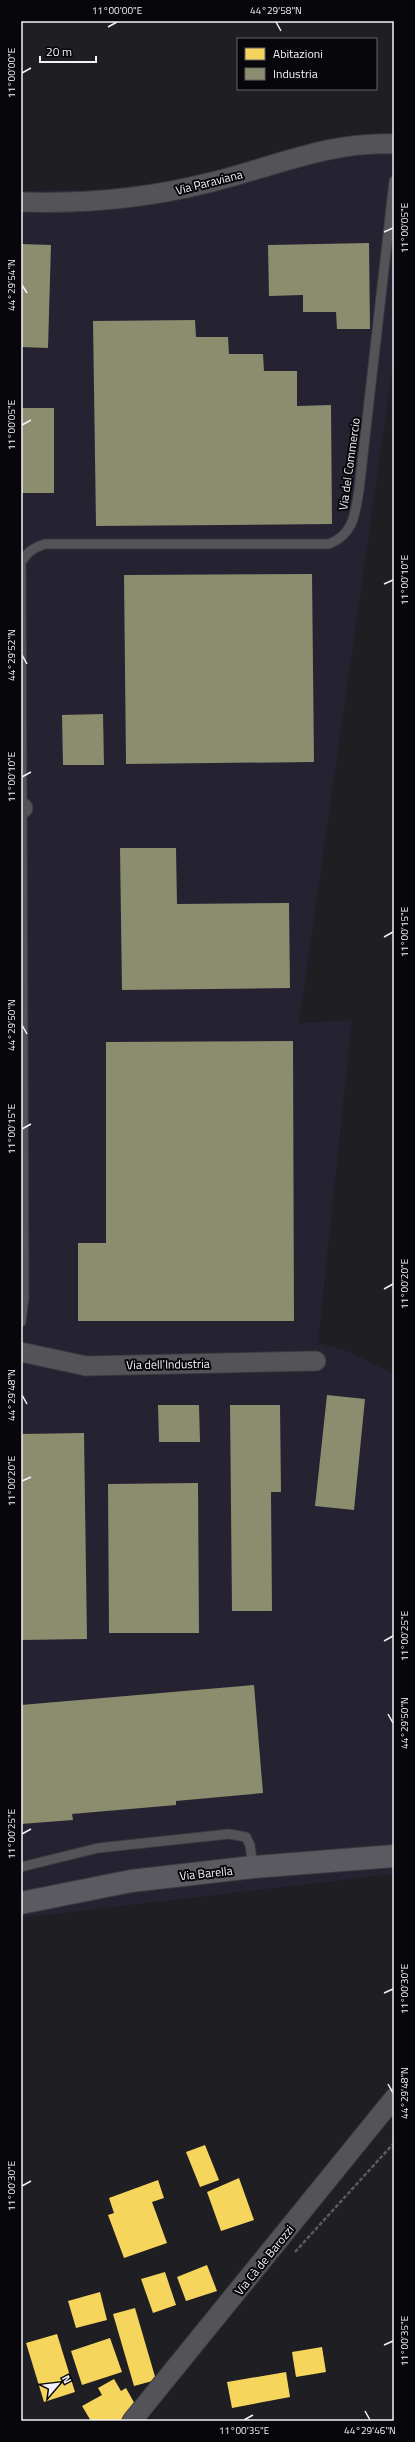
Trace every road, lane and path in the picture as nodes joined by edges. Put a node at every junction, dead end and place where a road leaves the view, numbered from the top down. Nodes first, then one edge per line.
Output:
1 (394, 144) edge
2 (394, 181) edge
3 (21, 202) edge
4 (21, 563) edge
5 (21, 567) edge
6 (22, 808) edge
7 (21, 1322) edge
8 (21, 1352) edge
9 (316, 1361) dead end
10 (394, 1856) edge
11 (21, 1867) edge
12 (253, 1867) junction
13 (21, 1903) edge
14 (394, 2098) edge
15 (135, 2420) edge

1 - 3 street, Via Paraviana
2 - 4 lane, Via del Commercio
5 - 6 lane
6 - 7 lane
8 - 9 street, Via dell’Industria
10 - 12 street, Via Barella
11 - 12 lane
12 - 13 street, Via Barella
14 - 15 street, Via Cà de Barozzi

